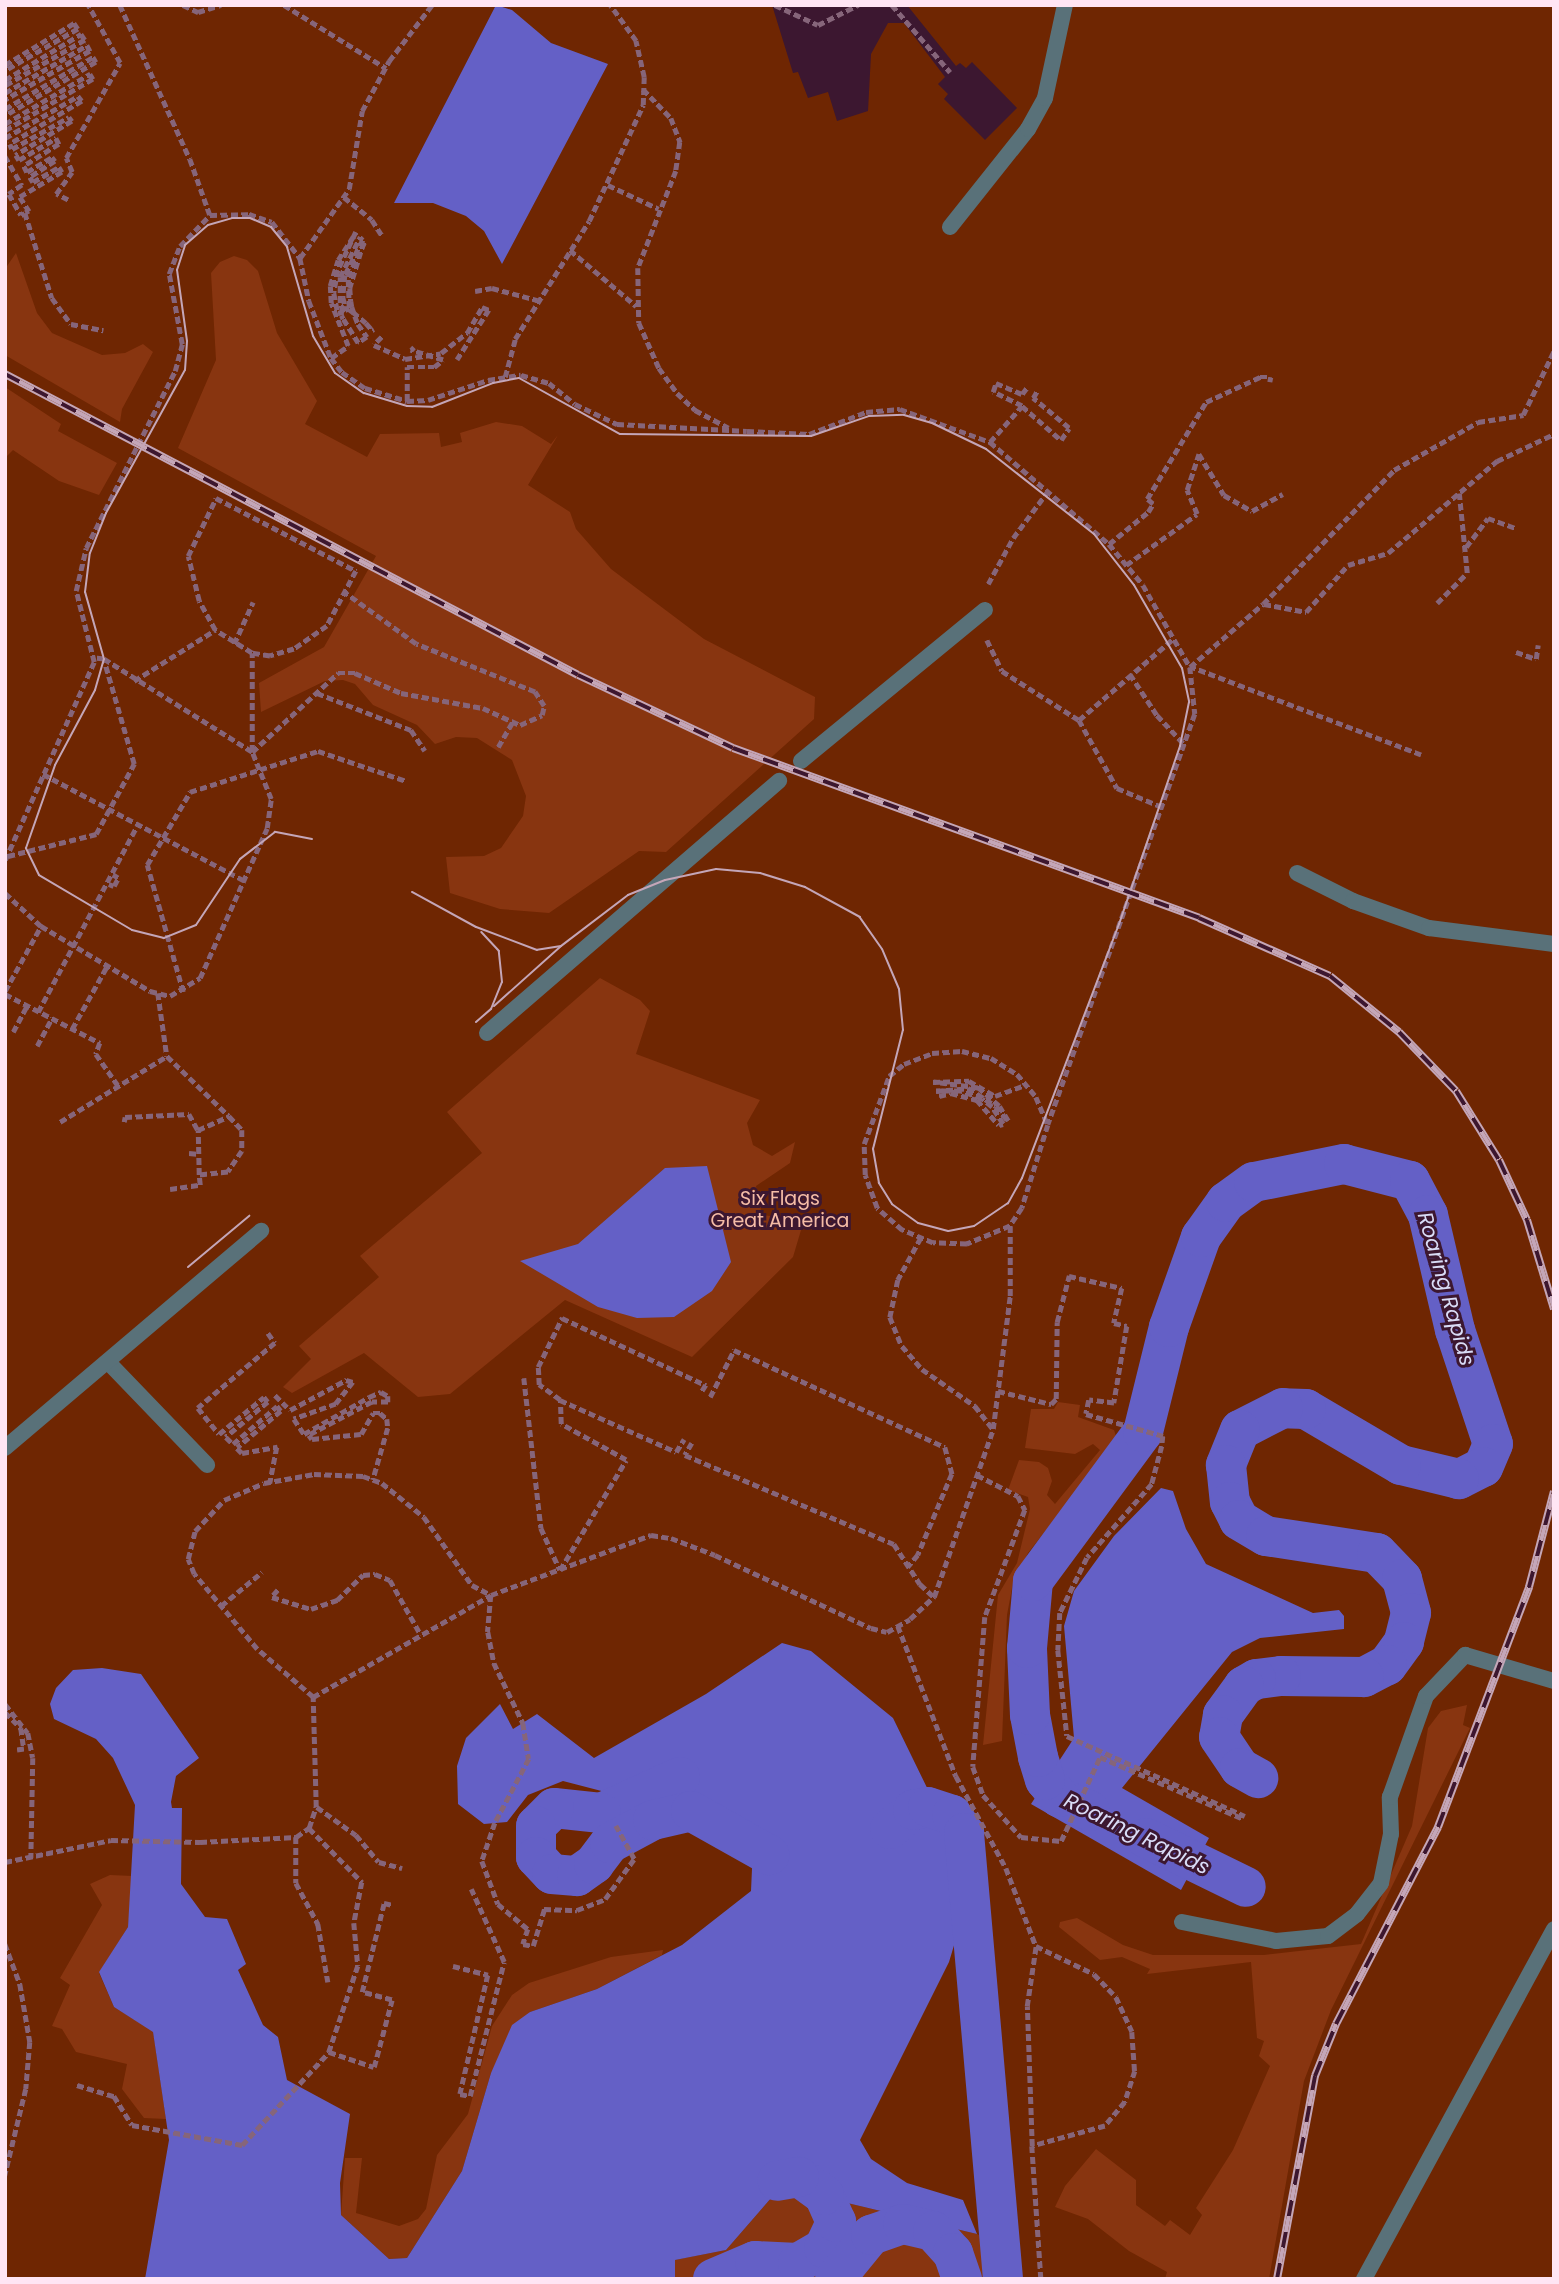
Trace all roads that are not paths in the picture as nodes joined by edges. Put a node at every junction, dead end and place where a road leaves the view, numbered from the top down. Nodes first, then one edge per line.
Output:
1 (1065, 5) edge
2 (950, 227) dead end
3 (985, 610) road end
4 (801, 761) dead end
5 (779, 781) dead end
6 (1297, 873) dead end
7 (1554, 944) edge
8 (487, 1033) dead end
9 (261, 1231) dead end
10 (108, 1362) junction
11 (5, 1448) edge
12 (207, 1465) dead end
13 (1554, 1681) edge
14 (1182, 1922) dead end
15 (1554, 1929) edge
16 (1364, 2279) edge

1 - 2 lane
3 - 4 lane
5 - 8 lane
6 - 7 lane
9 - 10 lane
10 - 11 lane
10 - 12 lane
13 - 14 lane
15 - 16 lane

